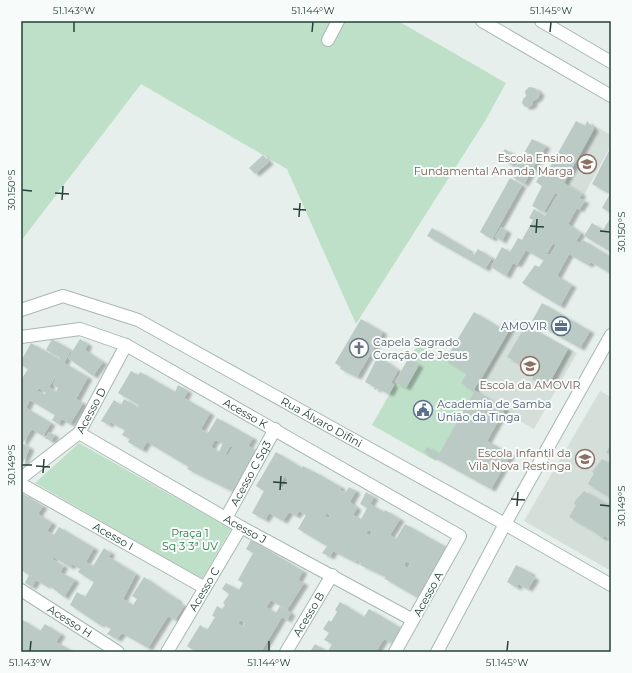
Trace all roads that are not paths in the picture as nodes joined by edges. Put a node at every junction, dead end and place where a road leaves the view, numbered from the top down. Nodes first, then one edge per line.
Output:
1 (338, 21) edge
2 (482, 21) edge
3 (540, 21) edge
4 (328, 40) dead end
5 (611, 62) edge
6 (611, 96) edge
7 (21, 310) edge
8 (611, 335) edge
9 (21, 337) edge
10 (126, 345) junction
11 (275, 429) junction
12 (79, 433) junction
13 (21, 478) edge
14 (21, 484) edge
15 (226, 518) junction
16 (505, 524) junction
17 (241, 527) junction
18 (460, 536) joint
19 (332, 575) junction
20 (611, 585) edge
21 (205, 588) junction
22 (21, 590) edge
23 (413, 620) junction
24 (118, 652) edge
25 (167, 652) edge
26 (286, 652) edge
27 (395, 652) edge
28 (437, 652) edge

1 - 4 street
2 - 6 street
3 - 5 street
7 - 16 street, Rua Álvaro Difini
8 - 16 street
9 - 10 street, Acesso K
10 - 11 street, Acesso K
10 - 12 street, Acesso D
11 - 15 street, Acesso C Sq3
11 - 18 street, Acesso K
12 - 13 street, Acesso D
12 - 15 street, Acesso J
14 - 21 street, Acesso I
15 - 17 street, Acesso J
16 - 20 street, Rua Álvaro Difini
16 - 28 street
17 - 19 street, Acesso J
17 - 21 street, Acesso C
18 - 23 street, Acesso A
19 - 23 street, Acesso J
19 - 26 street, Acesso B
21 - 25 street, Acesso C
22 - 24 street, Acesso H
23 - 27 street, Acesso A

